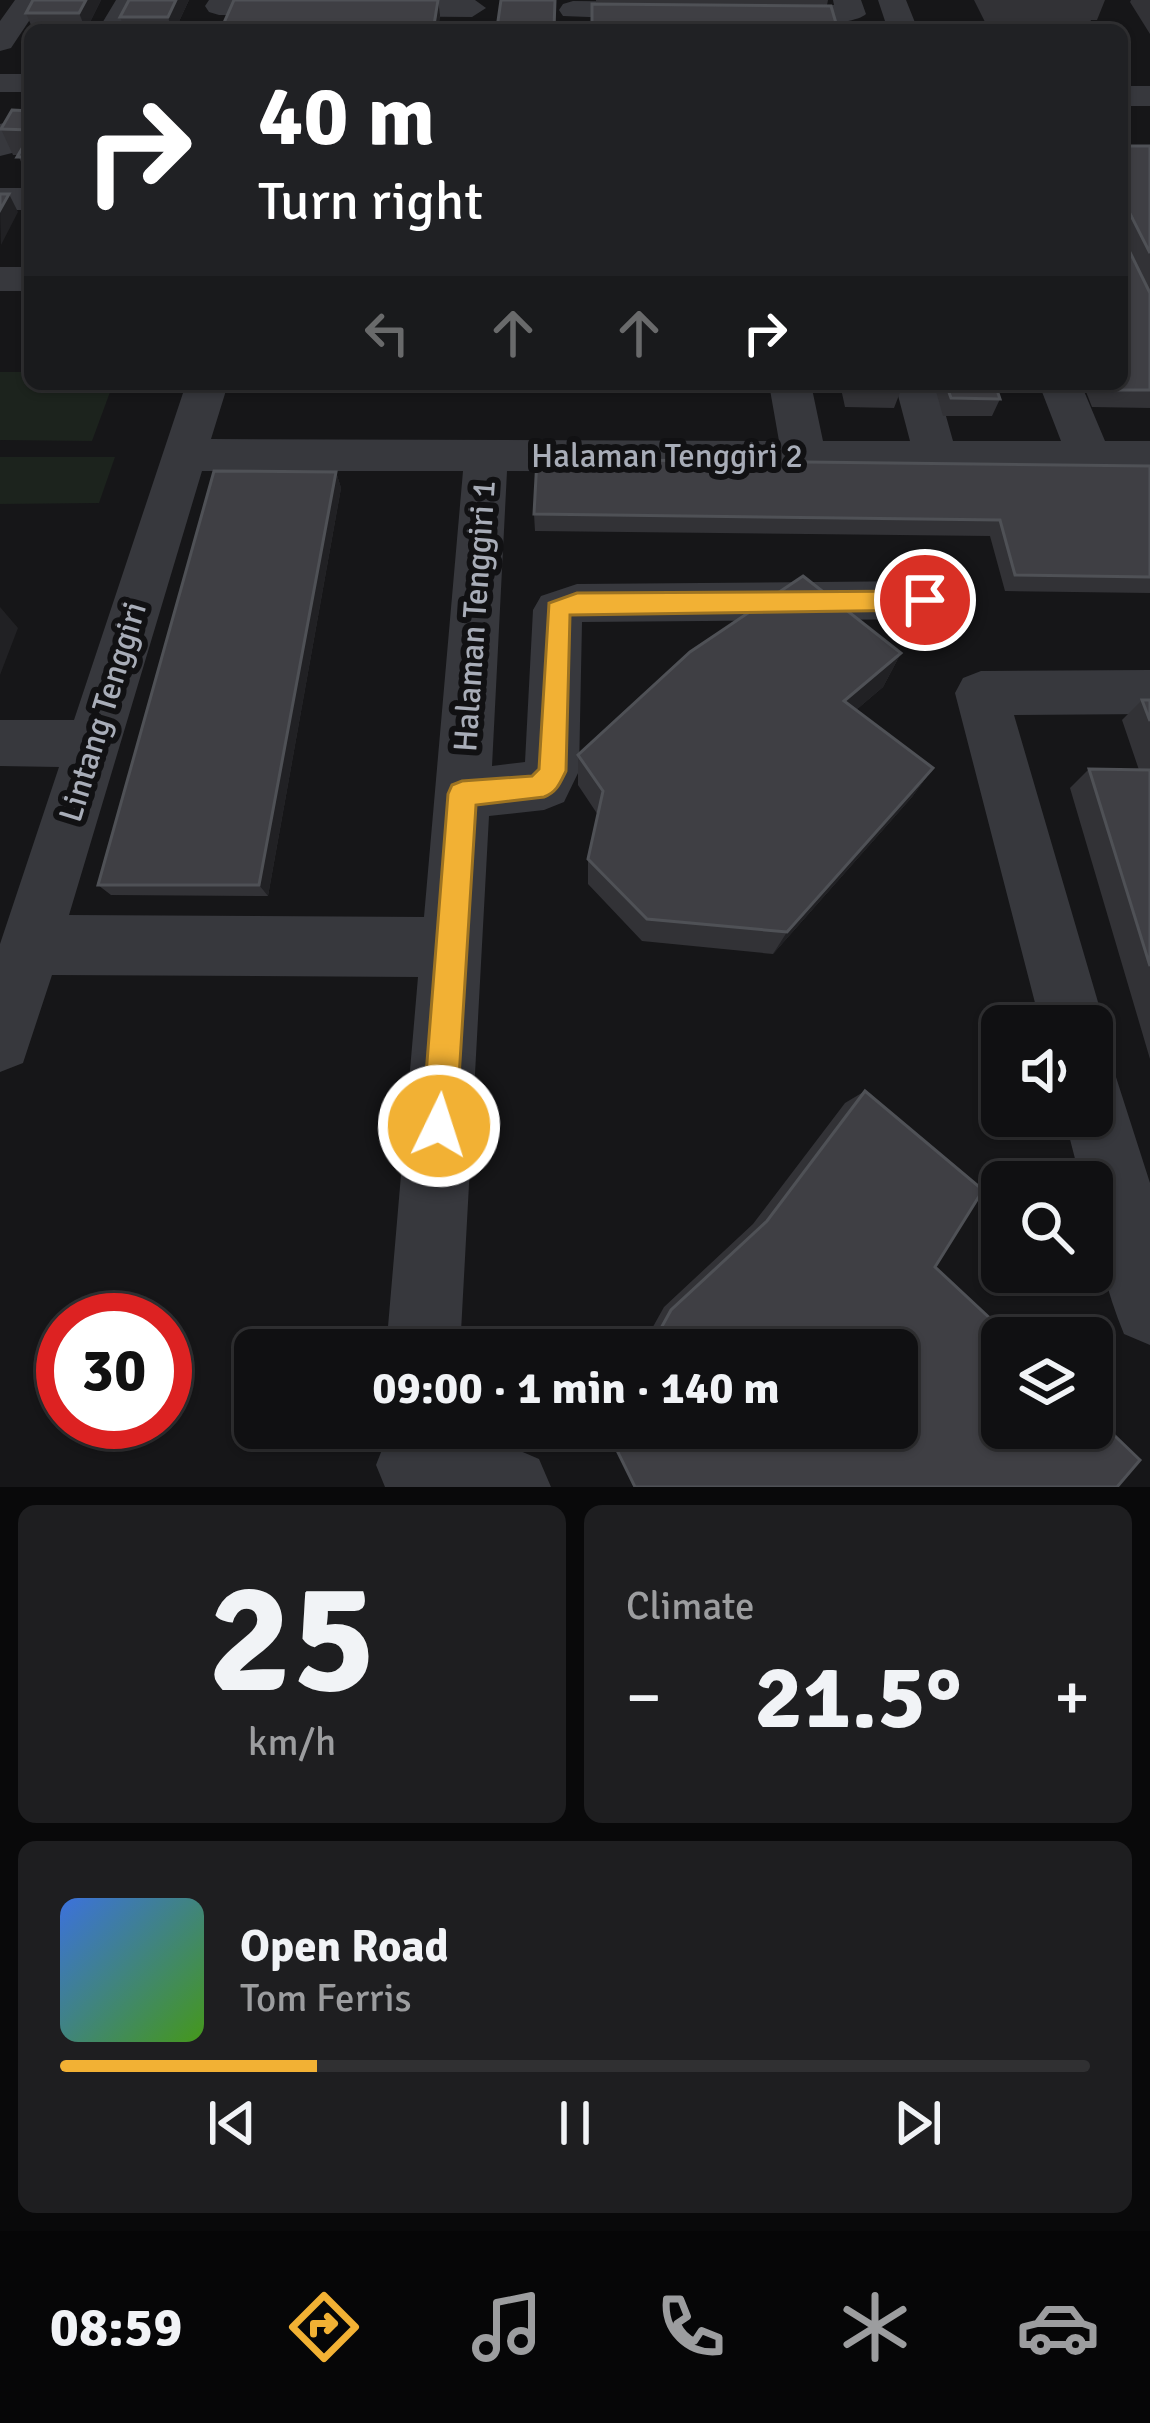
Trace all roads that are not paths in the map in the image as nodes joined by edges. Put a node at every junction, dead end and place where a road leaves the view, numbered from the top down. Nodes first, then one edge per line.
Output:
1 (29, 0) edge
2 (849, 7) edge
3 (216, 12) edge
4 (689, 12) edge
5 (471, 13) edge
6 (573, 13) edge
7 (735, 13) edge
8 (0, 42) edge
9 (24, 128) edge
10 (0, 146) edge
11 (205, 390) edge
12 (791, 390) edge
13 (918, 390) edge
14 (1062, 390) edge
15 (184, 455) junction
16 (486, 456) junction
17 (804, 457) junction
18 (936, 457) junction
19 (1089, 457) junction
20 (1150, 458) edge
21 (925, 600) dead end
22 (1150, 692) edge
23 (0, 743) edge
24 (93, 744) junction
25 (462, 794) junction
26 (30, 945) junction
27 (452, 946) junction
28 (1066, 1005) edge
29 (0, 1040) edge
30 (1103, 1137) edge
31 (1150, 1308) edge
32 (425, 1329) edge
33 (416, 1460) edge
34 (511, 1487) edge

1 - 8 street
2 - 7 street
3 - 5 street
4 - 6 street
9 - 10 street
11 - 15 street, Lintang Tenggiri
12 - 17 street
13 - 18 street
14 - 19 street
15 - 16 street, Halaman Tenggiri 2
15 - 24 street, Lintang Tenggiri
16 - 17 street, Halaman Tenggiri 2
16 - 25 street, Halaman Tenggiri 1
17 - 18 street, Halaman Tenggiri 2
18 - 19 street, Halaman Tenggiri 2
19 - 20 street, Halaman Tenggiri 2
21 - 25 street
22 - 28 street
23 - 24 street
24 - 26 street, Lintang Tenggiri
25 - 27 street, Halaman Tenggiri 1
26 - 27 street
26 - 29 street, Lintang Tenggiri
27 - 32 street, Halaman Tenggiri 1
30 - 31 street
33 - 34 street

